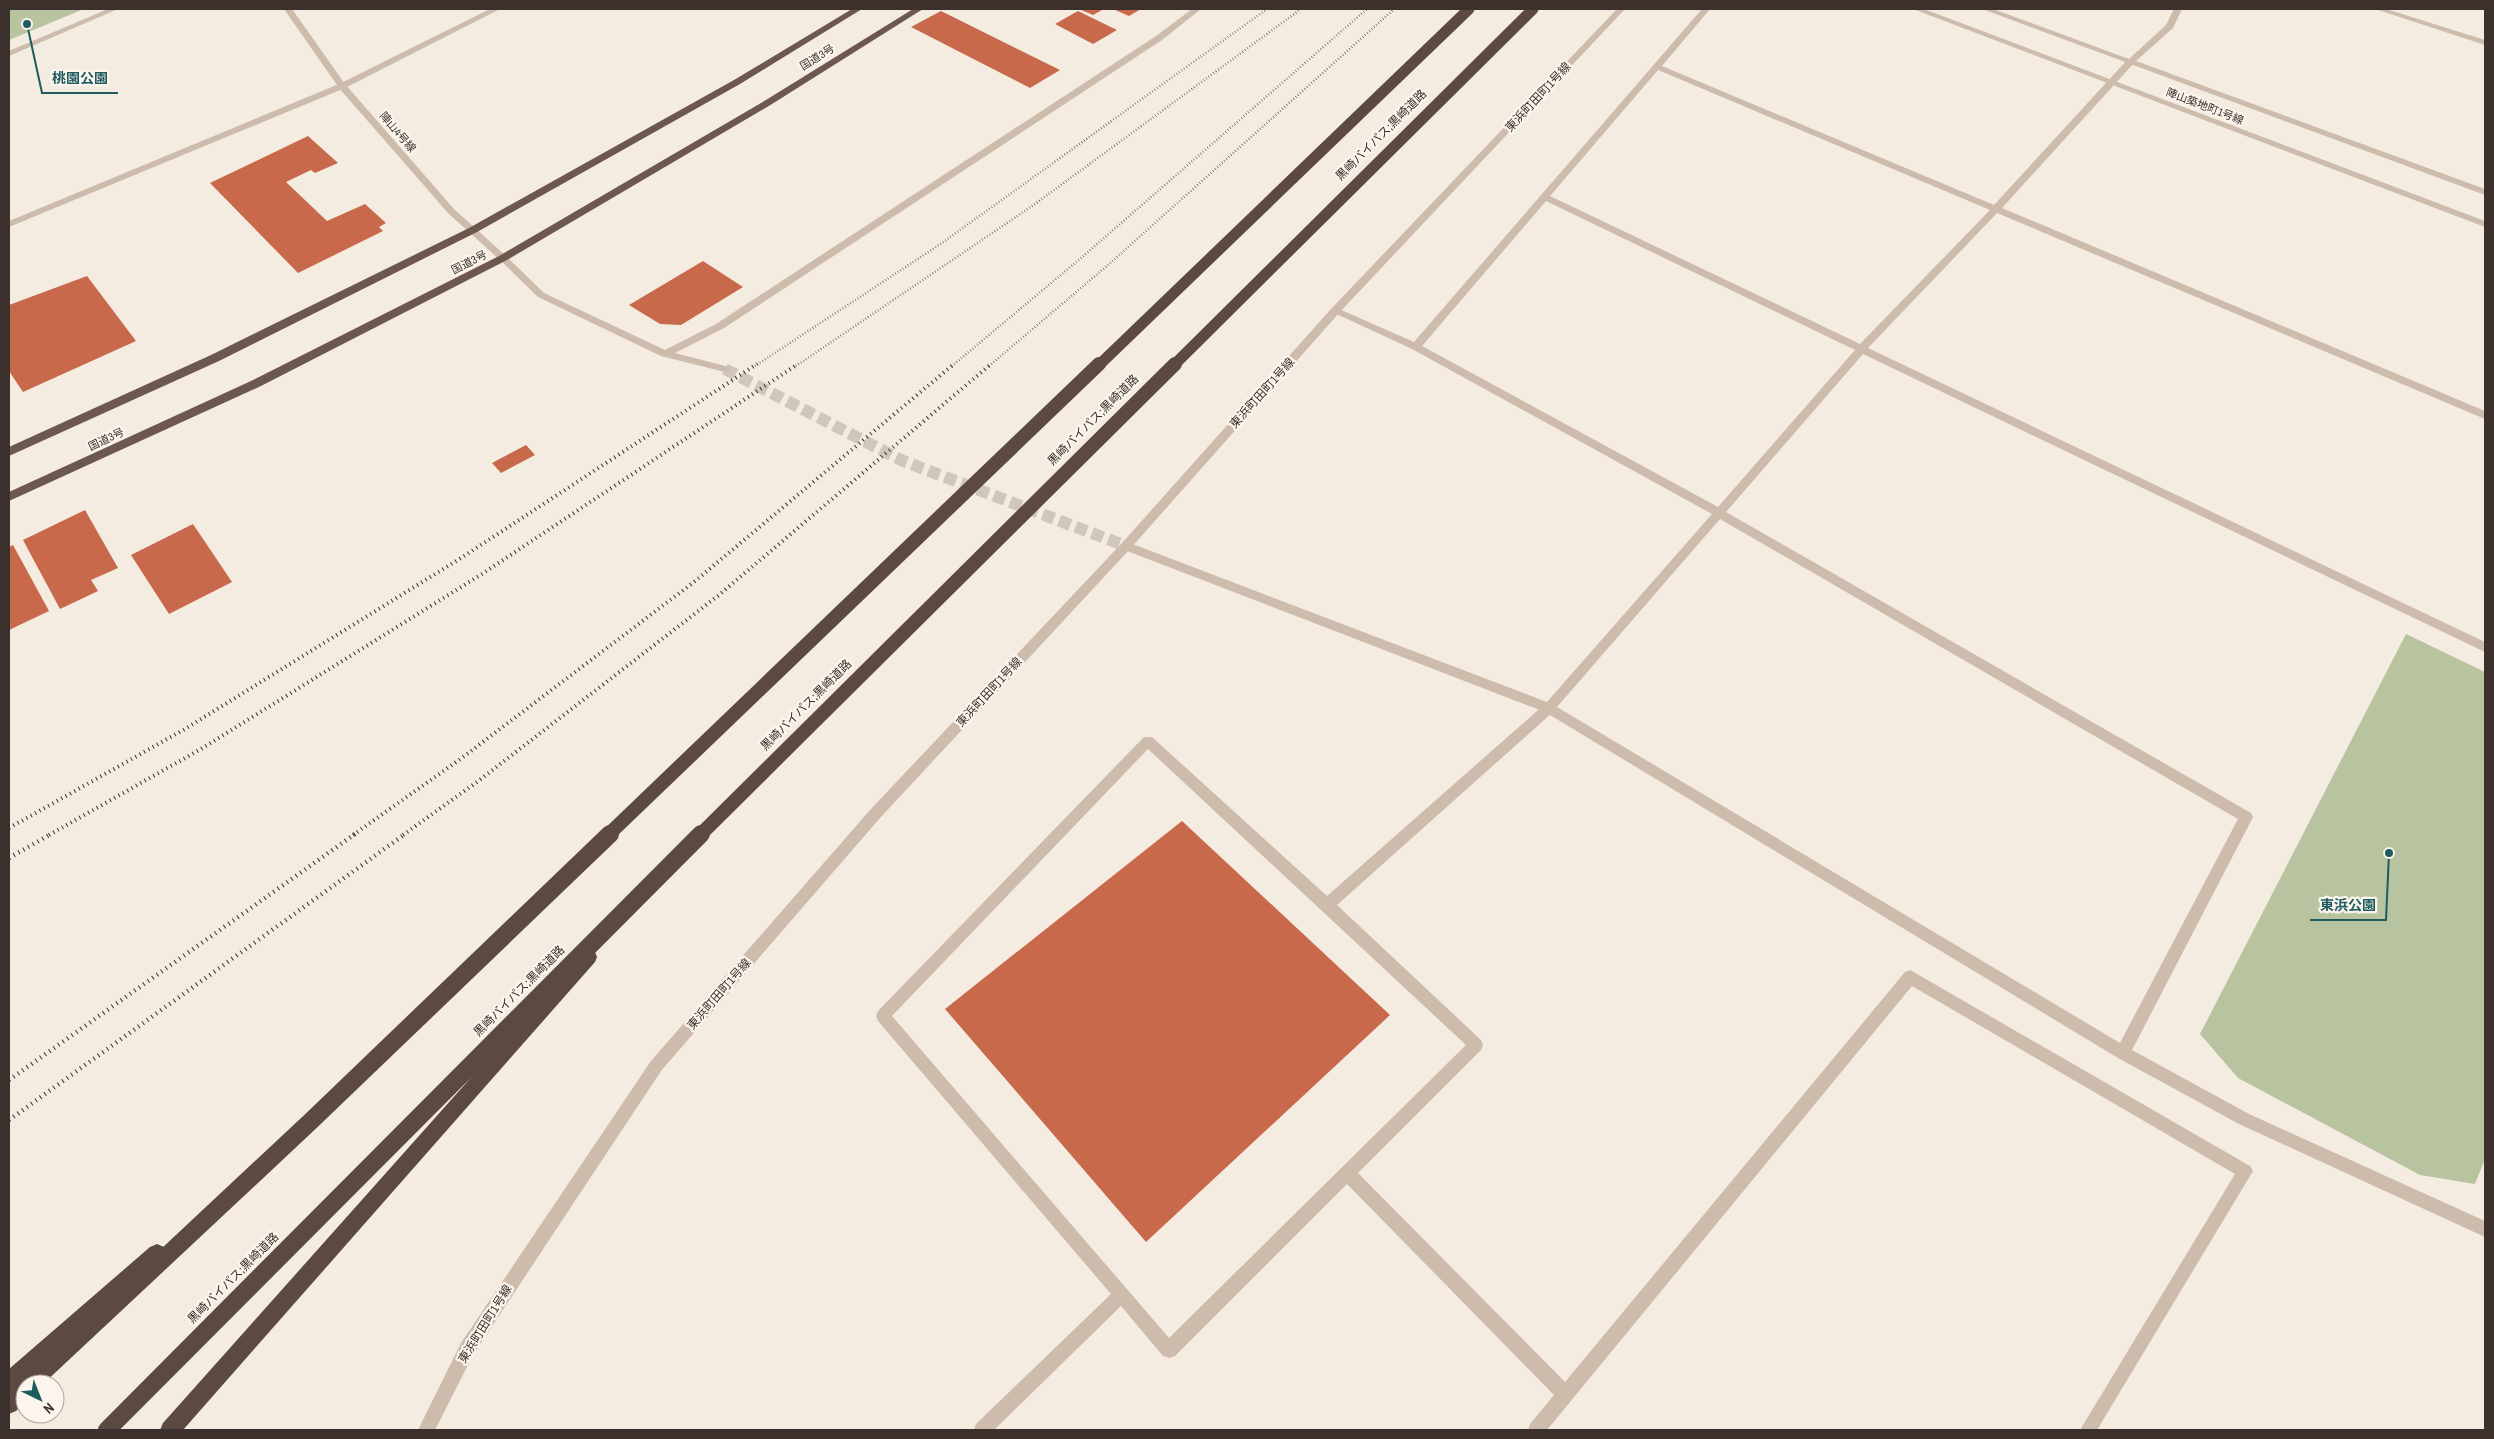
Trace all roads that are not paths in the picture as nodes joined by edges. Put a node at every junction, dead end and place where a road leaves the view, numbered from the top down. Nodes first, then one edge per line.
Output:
1 (114, 9) edge
2 (288, 9) edge
3 (496, 9) edge
4 (858, 9) edge
5 (919, 9) edge
6 (1197, 9) edge
7 (1469, 9) edge
8 (1533, 9) edge
9 (1622, 9) edge
10 (1706, 9) edge
11 (1917, 9) edge
12 (1986, 9) edge
13 (2178, 9) edge
14 (2379, 9) edge
15 (2485, 43) edge
16 (9, 54) edge
17 (2131, 60) junction
18 (1657, 66) junction
19 (2110, 82) junction
20 (342, 86) junction
21 (2485, 192) edge
22 (1544, 197) junction
23 (1996, 208) junction
24 (9, 224) edge
25 (2485, 224) edge
26 (473, 230) junction
27 (503, 258) junction
28 (1335, 311) junction
29 (1416, 347) junction
30 (1862, 348) junction
31 (665, 354) junction
32 (725, 369) tunnel mouth
33 (2485, 415) edge
34 (9, 452) edge
35 (9, 497) edge
36 (1718, 512) junction
37 (1126, 546) junction
38 (2485, 647) edge
39 (1549, 708) junction
40 (685, 850) junction
41 (1328, 905) junction
42 (2123, 1053) junction
43 (312, 1120) junction
44 (1347, 1173) junction
45 (2485, 1229) edge
46 (1121, 1295) junction
47 (41, 1374) edge
48 (9, 1382) edge
49 (1566, 1394) junction
50 (106, 1430) edge
51 (170, 1430) edge
52 (426, 1430) edge
53 (982, 1430) edge
54 (1536, 1430) edge
55 (2088, 1430) edge

1 - 16 street
2 - 20 street, 陣山4号線
3 - 20 street
4 - 26 highway, 国道3号
5 - 27 highway, 国道3号
6 - 31 street
7 - 43 highway, bridge
8 - 40 highway, 黒崎バイパス;黒崎道路, bridge
9 - 28 street, 東浜町田町1号線
10 - 18 street
11 - 19 street, 陣山築地町1号線
12 - 17 street, 陣山築地町1号線
13 - 17 street
14 - 15 street
17 - 19 street
17 - 21 street, 陣山築地町1号線
18 - 22 street
18 - 23 street
19 - 23 street
19 - 25 street, 陣山築地町1号線
20 - 24 street
20 - 26 street, 陣山4号線
22 - 29 street
22 - 30 street
23 - 30 street
23 - 33 street
26 - 27 street, 陣山4号線
26 - 34 highway, 国道3号
27 - 31 street, 陣山4号線
27 - 35 highway, 国道3号
28 - 29 street
28 - 37 street, 東浜町田町1号線
29 - 36 street
30 - 36 street
30 - 38 street
31 - 32 street, 陣山4号線
36 - 39 street
36 - 42 street
37 - 39 street
37 - 52 street, 東浜町田町1号線
39 - 41 street
39 - 42 street
40 - 50 highway, 黒崎バイパス;黒崎道路, bridge
40 - 51 highway, bridge
41 - 44 street
41 - 46 street
42 - 45 street
43 - 47 highway, bridge
43 - 48 highway, bridge
44 - 46 street
44 - 49 street
46 - 53 street
49 - 54 street
49 - 55 street

